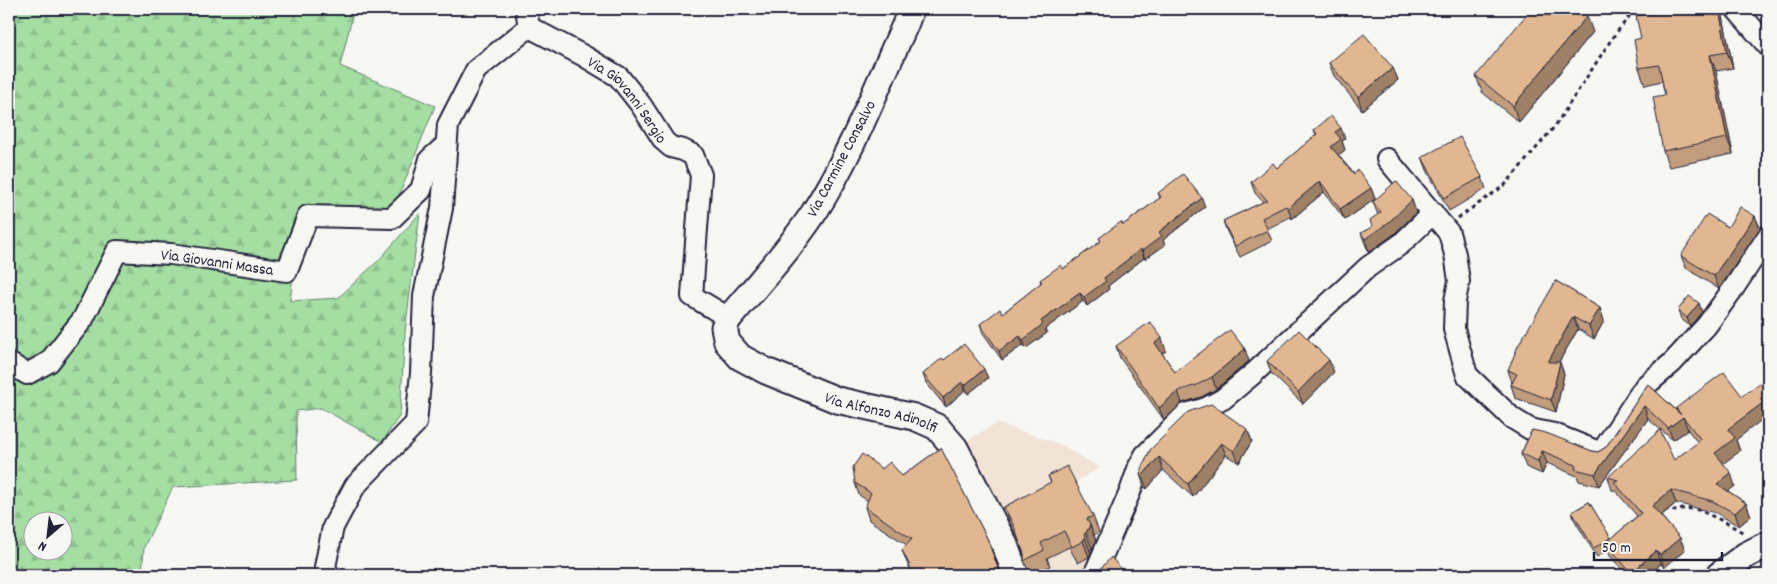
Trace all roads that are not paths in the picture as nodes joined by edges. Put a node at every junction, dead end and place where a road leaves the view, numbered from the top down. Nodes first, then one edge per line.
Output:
1 (910, 9) edge
2 (1736, 9) edge
3 (528, 18) edge
4 (1768, 46) edge
5 (446, 145) junction
6 (1388, 159) dead end
7 (1439, 220) junction
8 (1768, 236) edge
9 (728, 318) junction
10 (9, 363) edge
11 (1757, 539) edge
12 (329, 575) edge
13 (1016, 575) edge
14 (1094, 575) edge
15 (1720, 575) edge

1 - 9 street, Via Carmine Consalvo
2 - 4 street
3 - 5 street
3 - 9 street, Via Giovanni Sergio
5 - 10 street, Via Giovanni Massa
5 - 12 street
6 - 7 street
7 - 8 street
7 - 14 street
9 - 13 street, Via Alfonzo Adinolfi
11 - 15 street

